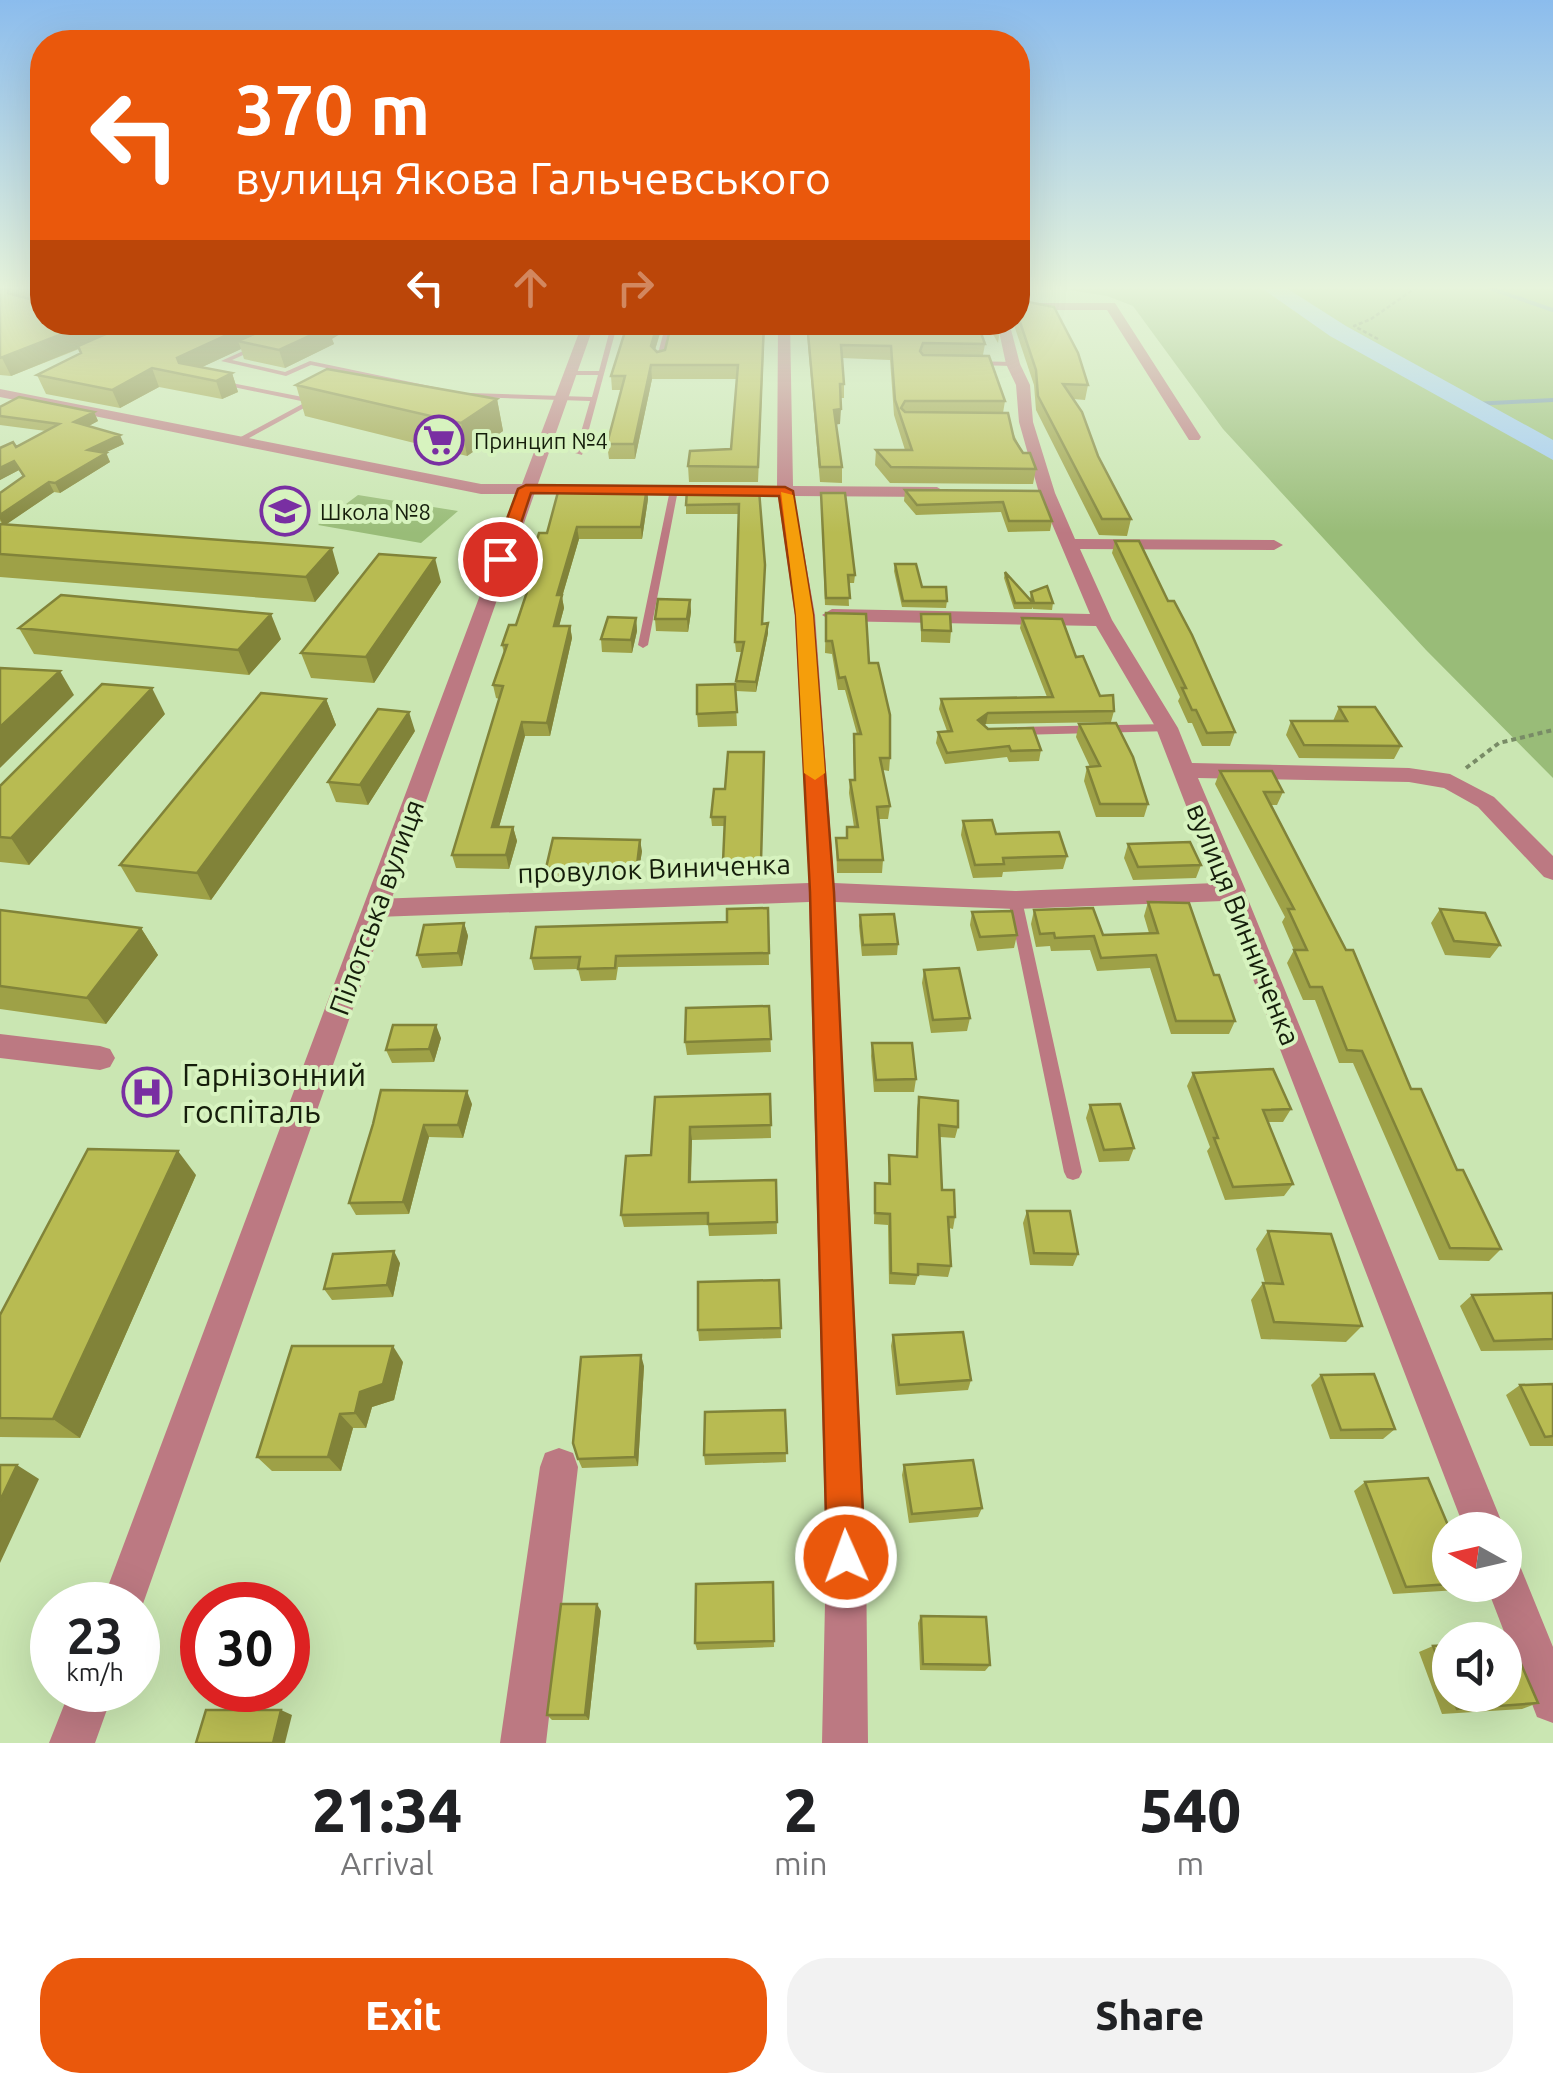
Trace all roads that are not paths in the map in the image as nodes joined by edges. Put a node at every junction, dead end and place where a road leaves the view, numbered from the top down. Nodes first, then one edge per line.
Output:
1 (267, 370) edge
2 (294, 370) edge
3 (347, 370) edge
4 (784, 370) edge
5 (1016, 370) edge
6 (1152, 370) edge
7 (570, 372) joint
8 (361, 373) junction
9 (602, 373) joint
10 (208, 380) edge
11 (345, 382) edge
12 (412, 383) junction
13 (17, 385) dead end
14 (0, 392) edge
15 (329, 392) edge
16 (396, 393) edge
17 (470, 395) junction
18 (560, 399) junction
19 (595, 399) junction
20 (312, 401) junction
21 (444, 413) edge
22 (1194, 437) dead end
23 (240, 441) junction
24 (579, 453) dead end
25 (526, 489) junction
26 (674, 490) junction
27 (785, 491) junction
28 (954, 492) edge
29 (1070, 544) junction
30 (1274, 545) dead end
31 (804, 615) junction
32 (1102, 620) junction
33 (643, 645) dead end
34 (1167, 728) junction
35 (1004, 732) edge
36 (1181, 770) junction
37 (1553, 870) edge
38 (1233, 891) junction
39 (822, 892) junction
40 (1015, 900) junction
41 (376, 908) junction
42 (0, 1046) edge
43 (100, 1058) dead end
44 (1073, 1172) dead end
45 (559, 1467) dead end
46 (1477, 1512) edge
47 (130, 1582) edge
48 (1513, 1602) edge
49 (1553, 1700) edge
50 (84, 1712) edge
51 (72, 1743) edge
52 (523, 1743) edge
53 (844, 1743) edge

1 - 2 lane
3 - 8 lane
4 - 27 street
5 - 29 street, вулиця Винниченка
6 - 22 street
7 - 9 lane
7 - 18 street, Пілотська вулиця
8 - 11 lane
8 - 12 lane
9 - 19 lane
10 - 20 lane
12 - 16 lane
12 - 17 lane
13 - 14 street
14 - 23 street
15 - 20 lane
17 - 18 lane
17 - 21 lane
18 - 19 lane
18 - 25 street, Пілотська вулиця
19 - 24 lane
20 - 23 lane
23 - 25 street
25 - 26 street
25 - 41 street, Пілотська вулиця
26 - 27 street
26 - 33 lane
27 - 28 street
27 - 31 street
29 - 30 street
29 - 32 street, вулиця Винниченка
31 - 32 street
31 - 39 street
32 - 34 street, вулиця Винниченка
34 - 35 lane
34 - 36 street, вулиця Винниченка
36 - 37 street
36 - 38 street, вулиця Винниченка
38 - 40 street, провулок Виниченка
38 - 46 street, вулиця Винниченка
39 - 40 street, провулок Виниченка
39 - 41 street, провулок Виниченка
39 - 53 street
40 - 44 lane
41 - 47 street, Пілотська вулиця
42 - 43 street
45 - 52 street
48 - 49 street
50 - 51 street

